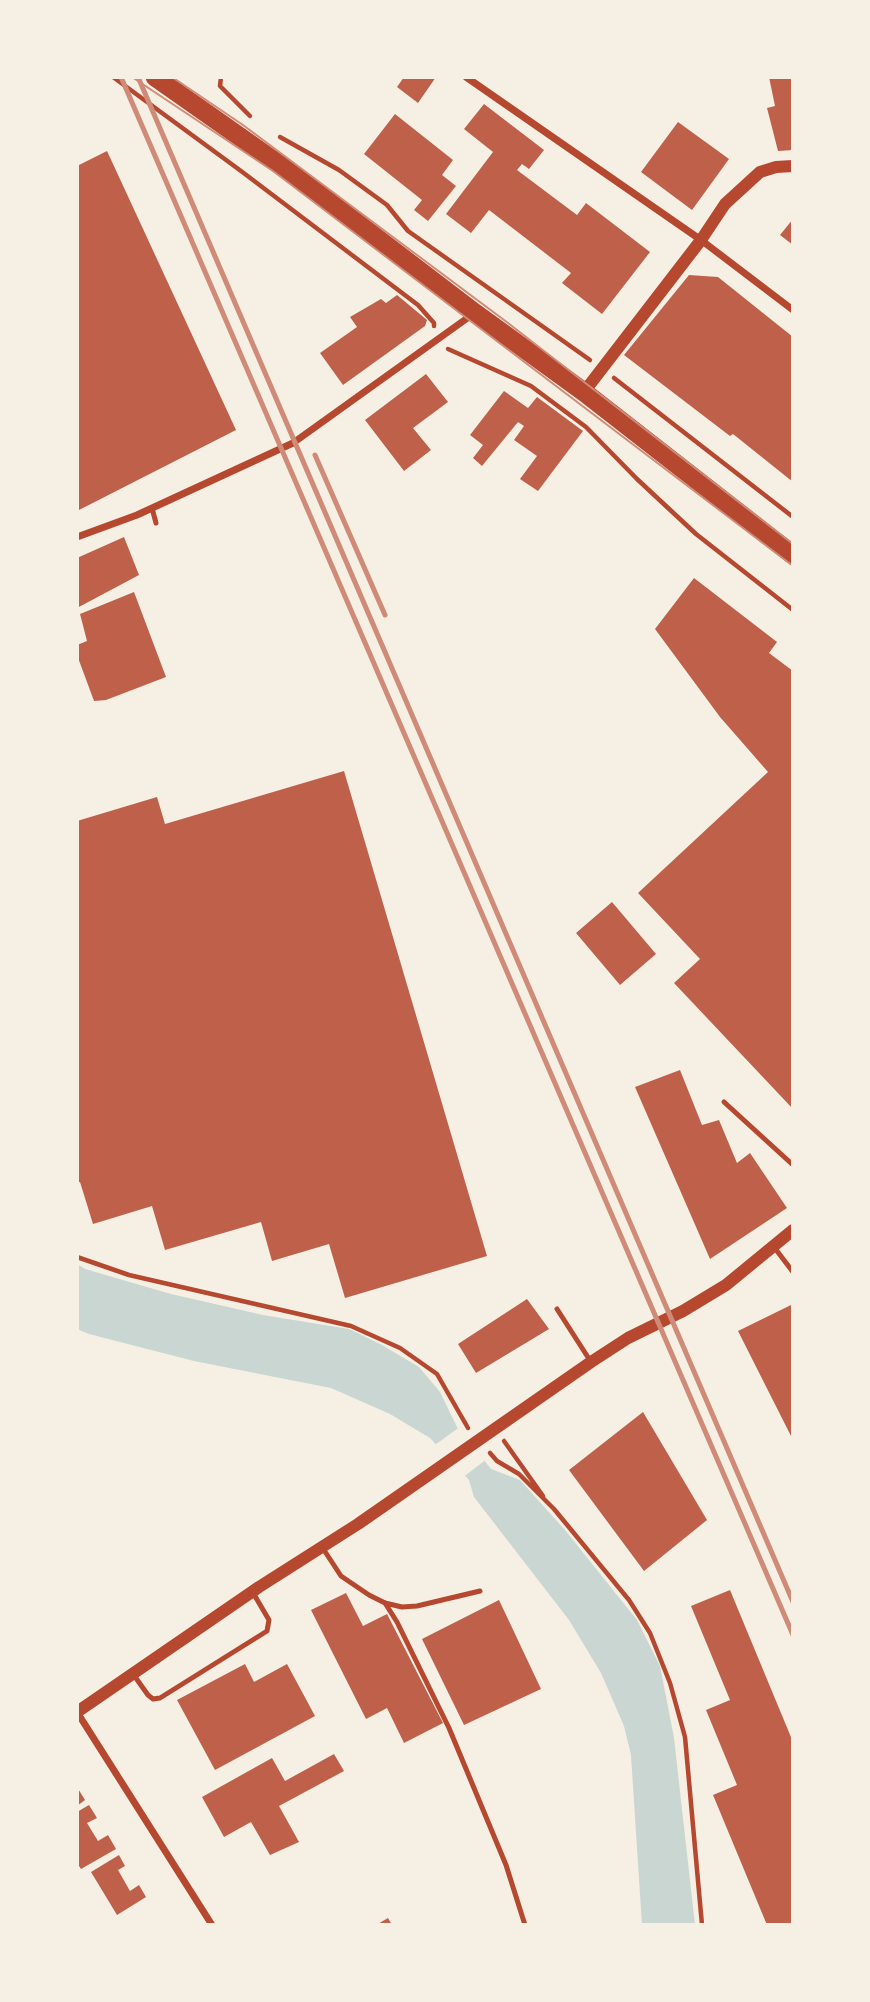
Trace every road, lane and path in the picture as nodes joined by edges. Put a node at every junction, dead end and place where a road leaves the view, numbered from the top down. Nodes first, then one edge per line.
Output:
1 (155, 77) edge
2 (221, 77) edge
3 (466, 77) edge
4 (258, 125) dead end
5 (270, 132) dead end
6 (793, 166) edge
7 (701, 240) junction
8 (793, 310) edge
9 (475, 313) junction
10 (603, 369) junction
11 (584, 392) junction
12 (152, 508) junction
13 (793, 517) edge
14 (156, 523) dead end
15 (77, 537) edge
16 (793, 555) edge
17 (724, 1102) dead end
18 (793, 1165) edge
19 (793, 1230) edge
20 (774, 1247) junction
21 (77, 1257) edge
22 (793, 1272) edge
23 (557, 1309) dead end
24 (591, 1362) junction
25 (473, 1434) dead end
26 (486, 1434) junction
27 (489, 1452) dead end
28 (548, 1503) junction
29 (322, 1547) junction
30 (252, 1591) junction
31 (480, 1591) dead end
32 (385, 1603) junction
33 (133, 1674) junction
34 (77, 1712) edge
35 (212, 1925) edge
36 (525, 1925) edge
37 (702, 1925) edge

1 - 9 highway
2 - 4 path
3 - 7 street
5 - 10 path
6 - 7 street
7 - 8 street
7 - 10 street
9 - 11 highway
9 - 12 street
10 - 11 street
10 - 13 path
11 - 16 highway
12 - 14 lane
12 - 15 street
17 - 18 lane
19 - 20 street
20 - 22 lane
20 - 24 street
21 - 25 path
23 - 24 lane
24 - 26 street
26 - 28 path
26 - 29 street
27 - 28 path
28 - 37 path
29 - 30 street
29 - 32 lane
30 - 33 street
30 - 33 lane
31 - 32 lane
32 - 36 lane
33 - 34 street
34 - 35 street

